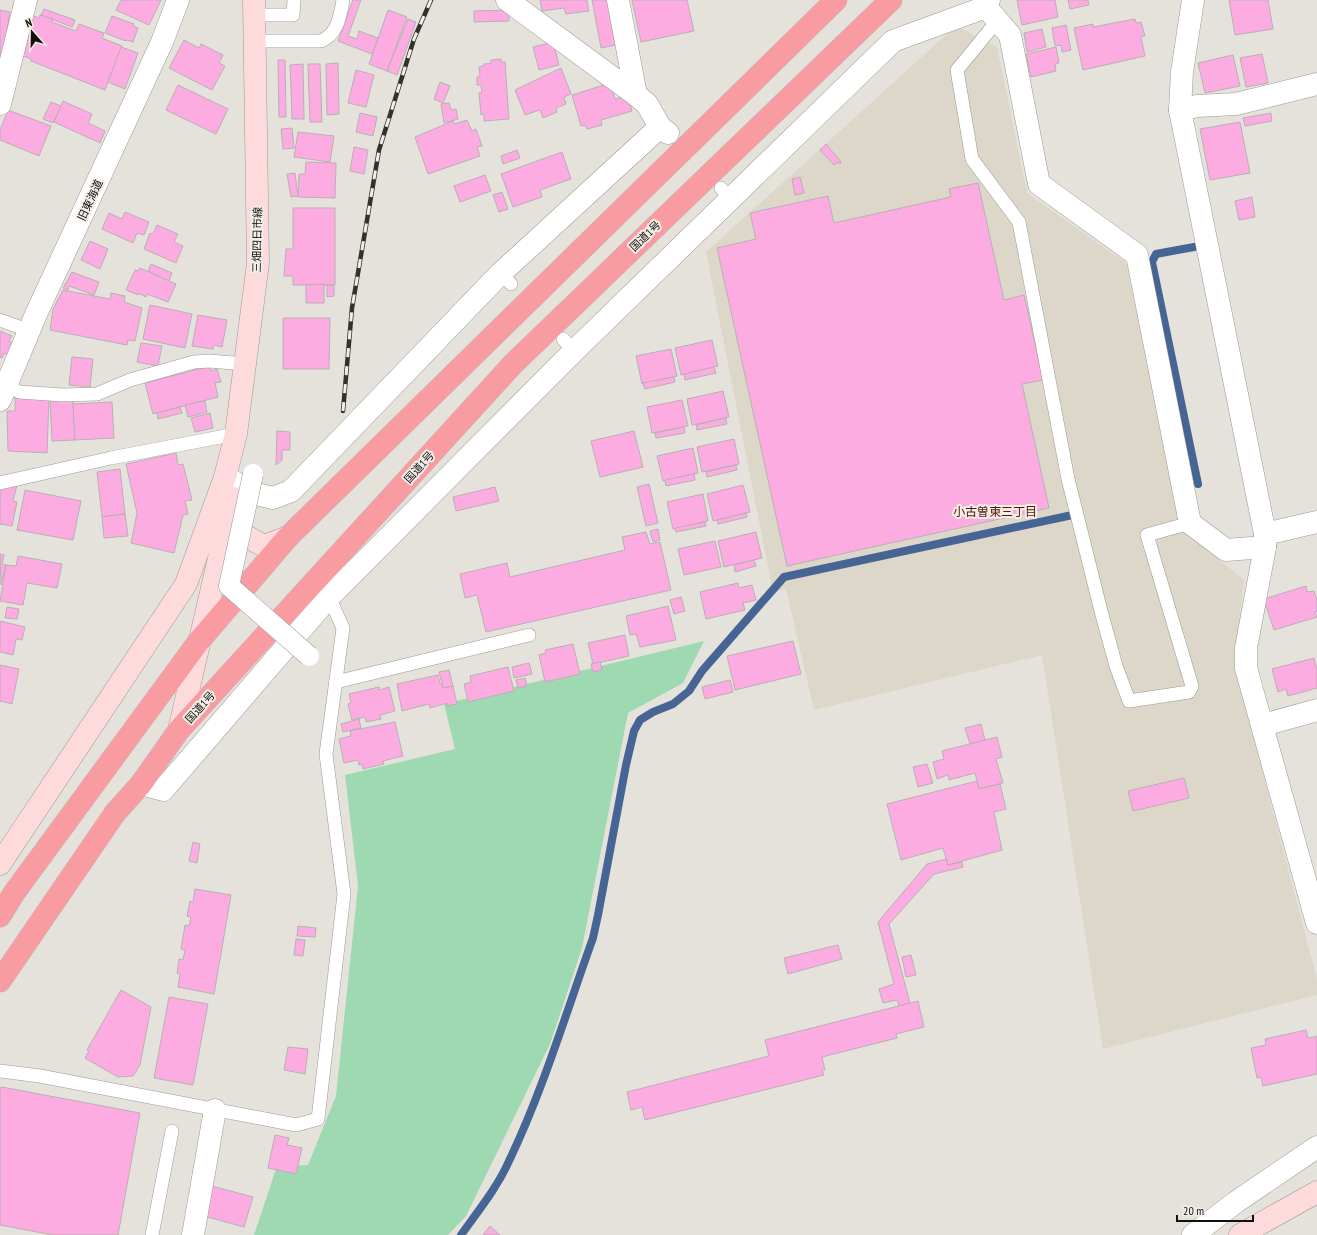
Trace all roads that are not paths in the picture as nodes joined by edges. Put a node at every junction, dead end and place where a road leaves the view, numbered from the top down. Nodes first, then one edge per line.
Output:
1 (26, 0) edge
2 (178, 0) edge
3 (294, 0) edge
4 (343, 0) edge
5 (507, 0) edge
6 (618, 0) edge
7 (836, 0) edge
8 (891, 0) edge
9 (1193, 0) edge
10 (255, 8) edge
11 (991, 9) edge
12 (254, 41) junction
13 (1317, 84) edge
14 (636, 95) junction
15 (0, 104) edge
16 (1186, 109) junction
17 (0, 320) edge
18 (30, 331) junction
19 (246, 364) junction
20 (3, 393) edge
21 (236, 434) junction
22 (253, 474) dead end
23 (225, 478) junction
24 (0, 483) edge
25 (233, 498) junction
26 (1317, 522) edge
27 (1190, 523) junction
28 (288, 537) junction
29 (1265, 540) junction
30 (329, 597) junction
31 (529, 635) dead end
32 (199, 641) junction
33 (309, 656) dead end
34 (336, 682) junction
35 (1317, 710) edge
36 (1263, 725) junction
37 (179, 730) junction
38 (141, 784) junction
39 (0, 864) edge
40 (0, 916) edge
41 (1317, 923) edge
42 (0, 981) edge
43 (0, 1071) edge
44 (216, 1110) junction
45 (172, 1131) dead end
46 (1317, 1147) edge
47 (1317, 1192) edge
48 (152, 1235) edge
49 (193, 1235) edge
50 (1193, 1235) edge
51 (1240, 1235) edge

1 - 15 street
2 - 18 street, 旧東海道
3 - 10 lane
4 - 12 lane
5 - 14 street
6 - 14 street
7 - 28 highway
8 - 37 highway, 国道1号
9 - 16 street
10 - 12 main road, 三畑四日市線
11 - 27 street
11 - 27 lane
11 - 30 street
12 - 19 main road, 三畑四日市線
13 - 16 street
14 - 23 street
16 - 29 street
17 - 18 lane
18 - 20 street, 旧東海道
19 - 20 lane
19 - 21 main road, 三畑四日市線
21 - 23 main road, 三畑四日市線
21 - 24 lane
22 - 33 street, bridge
23 - 25 main road
23 - 39 main road, 三畑四日市線
25 - 28 main road
25 - 32 main road
26 - 29 street
27 - 29 street
28 - 32 highway
29 - 36 street
30 - 34 lane
30 - 38 street
31 - 34 lane
32 - 37 main road
32 - 40 highway
34 - 44 lane
35 - 36 street
36 - 41 street
37 - 38 highway, 国道1号
38 - 42 highway, 国道1号
43 - 44 lane
44 - 49 street
45 - 48 lane
46 - 50 street
47 - 51 main road

